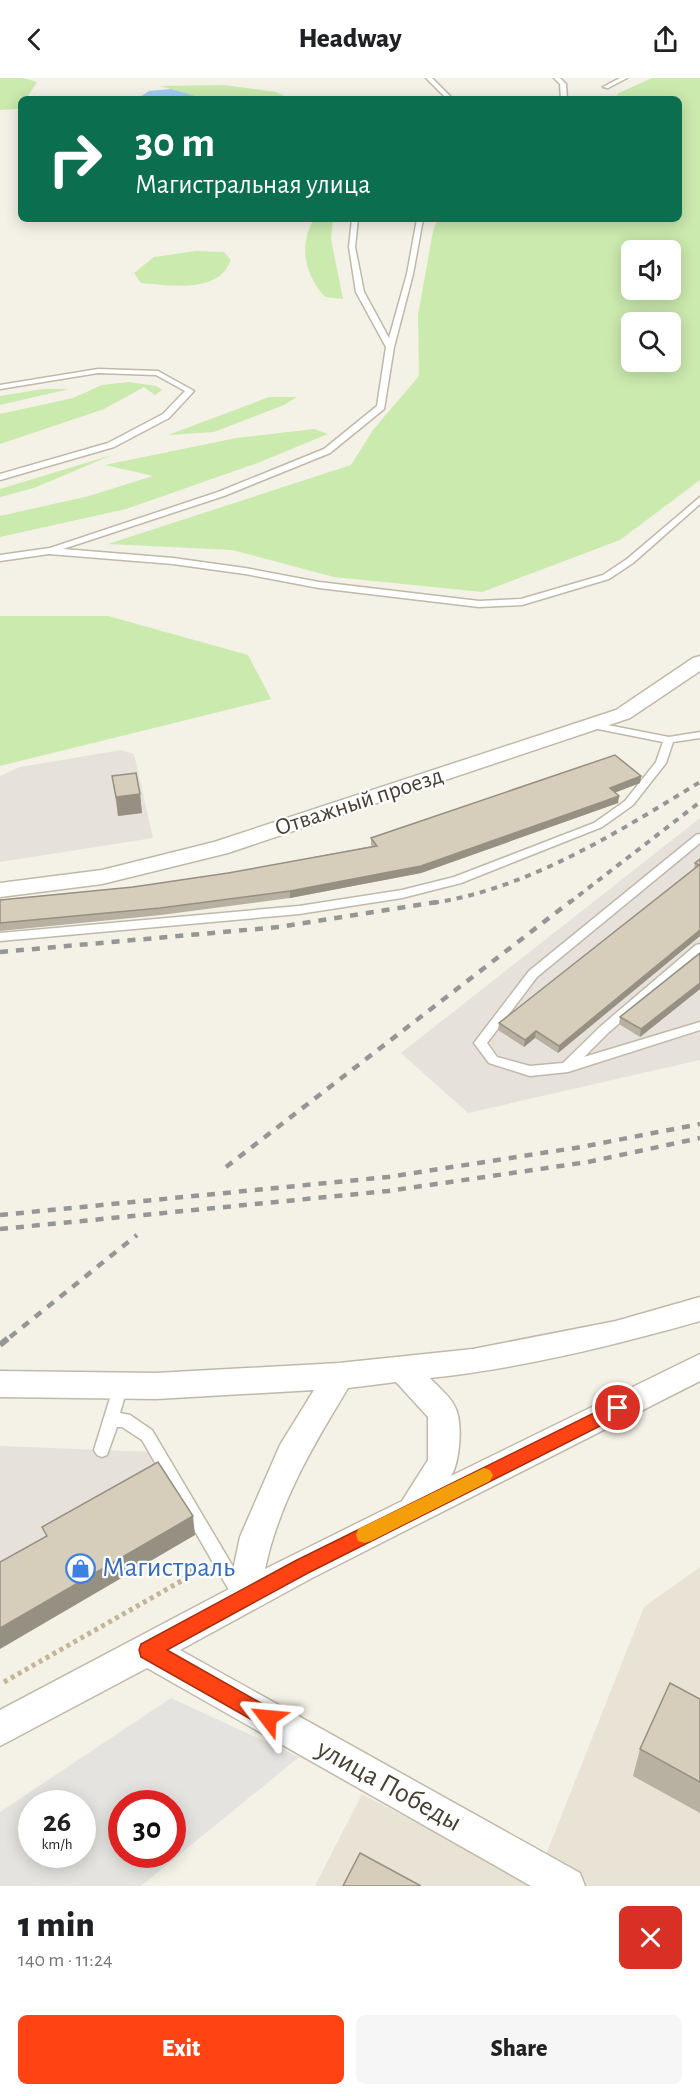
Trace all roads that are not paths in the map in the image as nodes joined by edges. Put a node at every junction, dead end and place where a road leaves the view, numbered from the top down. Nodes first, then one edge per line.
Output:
1 (429, 78) edge
2 (557, 78) edge
3 (624, 78) edge
4 (606, 87) dead end
5 (447, 96) edge
6 (564, 96) edge
7 (355, 222) edge
8 (419, 222) edge
9 (390, 347) junction
10 (0, 387) edge
11 (0, 477) edge
12 (700, 500) edge
13 (50, 551) junction
14 (0, 558) edge
15 (700, 662) edge
16 (592, 725) junction
17 (700, 735) edge
18 (669, 740) junction
19 (700, 837) edge
20 (0, 890) edge
21 (0, 937) edge
22 (700, 948) edge
23 (700, 1026) edge
24 (568, 1067) junction
25 (700, 1309) edge
26 (700, 1367) edge
27 (403, 1369) junction
28 (339, 1376) junction
29 (0, 1383) edge
30 (121, 1385) junction
31 (111, 1420) junction
32 (102, 1450) dead end
33 (413, 1511) junction
34 (243, 1598) junction
35 (148, 1650) junction
36 (0, 1729) edge
37 (567, 1886) edge

1 - 5 lane
2 - 6 lane
3 - 4 lane
7 - 9 lane
8 - 9 lane
9 - 13 lane
10 - 11 lane
12 - 13 lane
13 - 14 lane
15 - 16 street, Отважный проезд
16 - 18 lane
16 - 20 street, Отважный проезд
17 - 18 lane
18 - 21 lane
19 - 24 lane
22 - 24 lane
23 - 24 lane
25 - 27 street
26 - 33 street
27 - 28 street
27 - 33 street
28 - 30 street
28 - 34 street
29 - 30 street
30 - 31 lane
31 - 32 lane
31 - 34 lane
33 - 34 street
34 - 35 street
35 - 36 street
35 - 37 street, улица Победы

